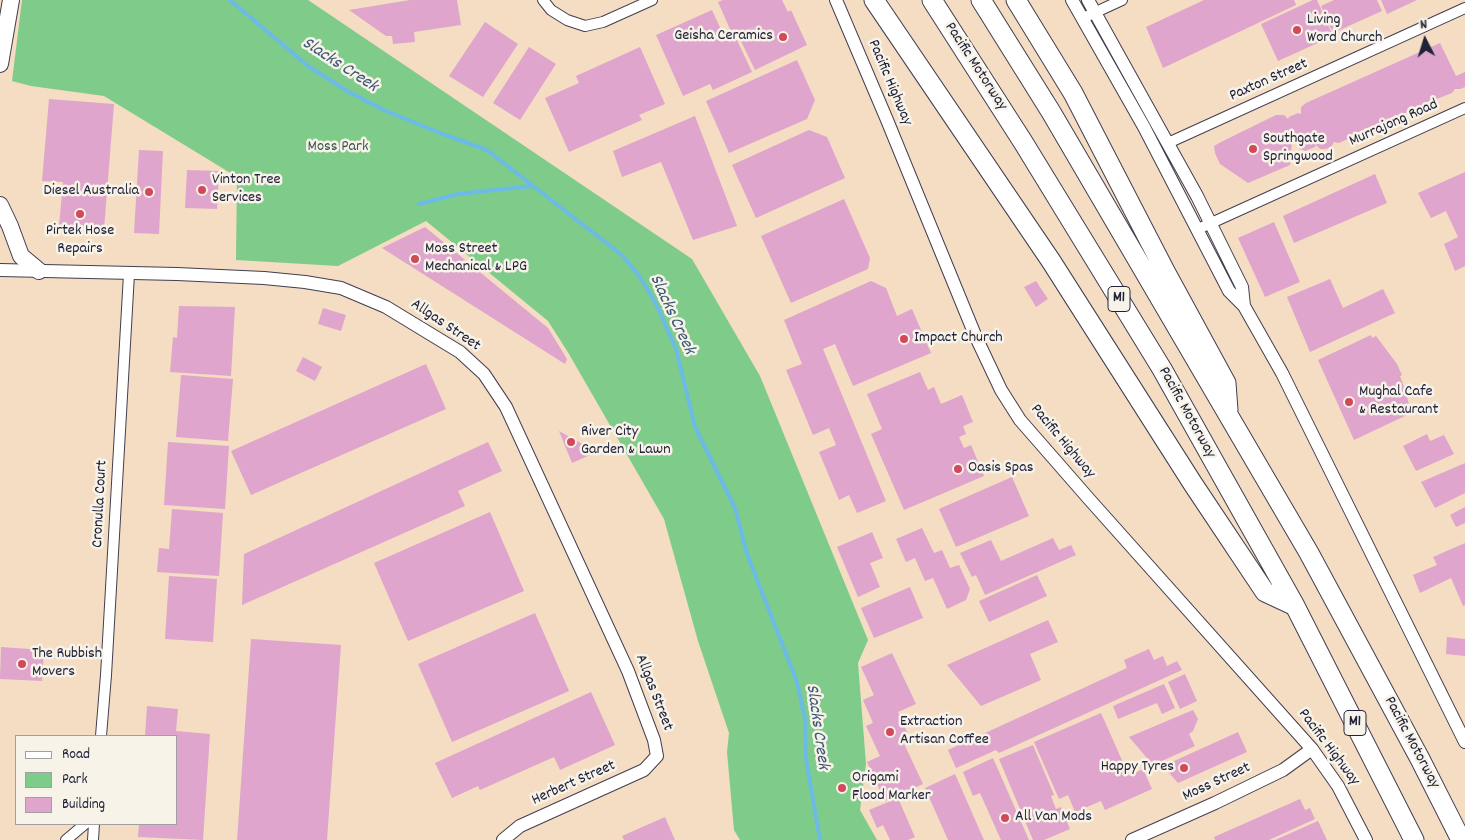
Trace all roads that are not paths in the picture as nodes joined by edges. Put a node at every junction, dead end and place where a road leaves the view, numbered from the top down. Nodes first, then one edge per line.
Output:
1 (11, 0) edge
2 (543, 0) edge
3 (652, 0) edge
4 (836, 0) edge
5 (874, 0) edge
6 (932, 0) edge
7 (981, 0) edge
8 (1016, 0) edge
9 (1072, 0) edge
10 (1088, 0) edge
11 (1122, 0) edge
12 (1465, 8) edge
13 (1095, 12) junction
14 (1083, 18) junction
15 (0, 64) edge
16 (1465, 108) edge
17 (1168, 143) junction
18 (0, 205) edge
19 (1210, 223) junction
20 (1198, 229) junction
21 (0, 270) edge
22 (39, 271) junction
23 (129, 274) junction
24 (1244, 306) junction
25 (1229, 417) junction
26 (1295, 606) junction
27 (101, 735) edge
28 (1465, 742) edge
29 (1312, 749) junction
30 (657, 756) joint
31 (84, 825) edge
32 (94, 825) edge
33 (66, 840) edge
34 (93, 840) edge
35 (503, 840) edge
36 (1132, 840) edge
37 (1366, 840) edge
38 (1414, 840) edge
39 (1461, 840) edge

1 - 15 main road
2 - 3 street
4 - 29 street, Pacific Highway
5 - 26 highway
6 - 26 highway, Pacific Motorway / M1
7 - 25 highway, Pacific Motorway / M1
8 - 25 highway
9 - 14 street
10 - 13 street
11 - 13 street
12 - 17 street, Paxton Street
13 - 14 street
13 - 17 street
14 - 20 street
16 - 19 street, Murrajong Road
17 - 19 street
18 - 22 main road
19 - 20 street, Murrajong Road
19 - 24 street
20 - 24 street
21 - 22 street, Allgas Street
22 - 23 street, Allgas Street
23 - 27 street, Cronulla Court
23 - 30 street, Allgas Street
24 - 28 street
25 - 39 highway, Pacific Motorway / M1
26 - 38 highway, Pacific Motorway / M1
29 - 36 street, Moss Street
29 - 37 street, Pacific Highway
30 - 35 street, Herbert Street
31 - 33 street
32 - 34 street

